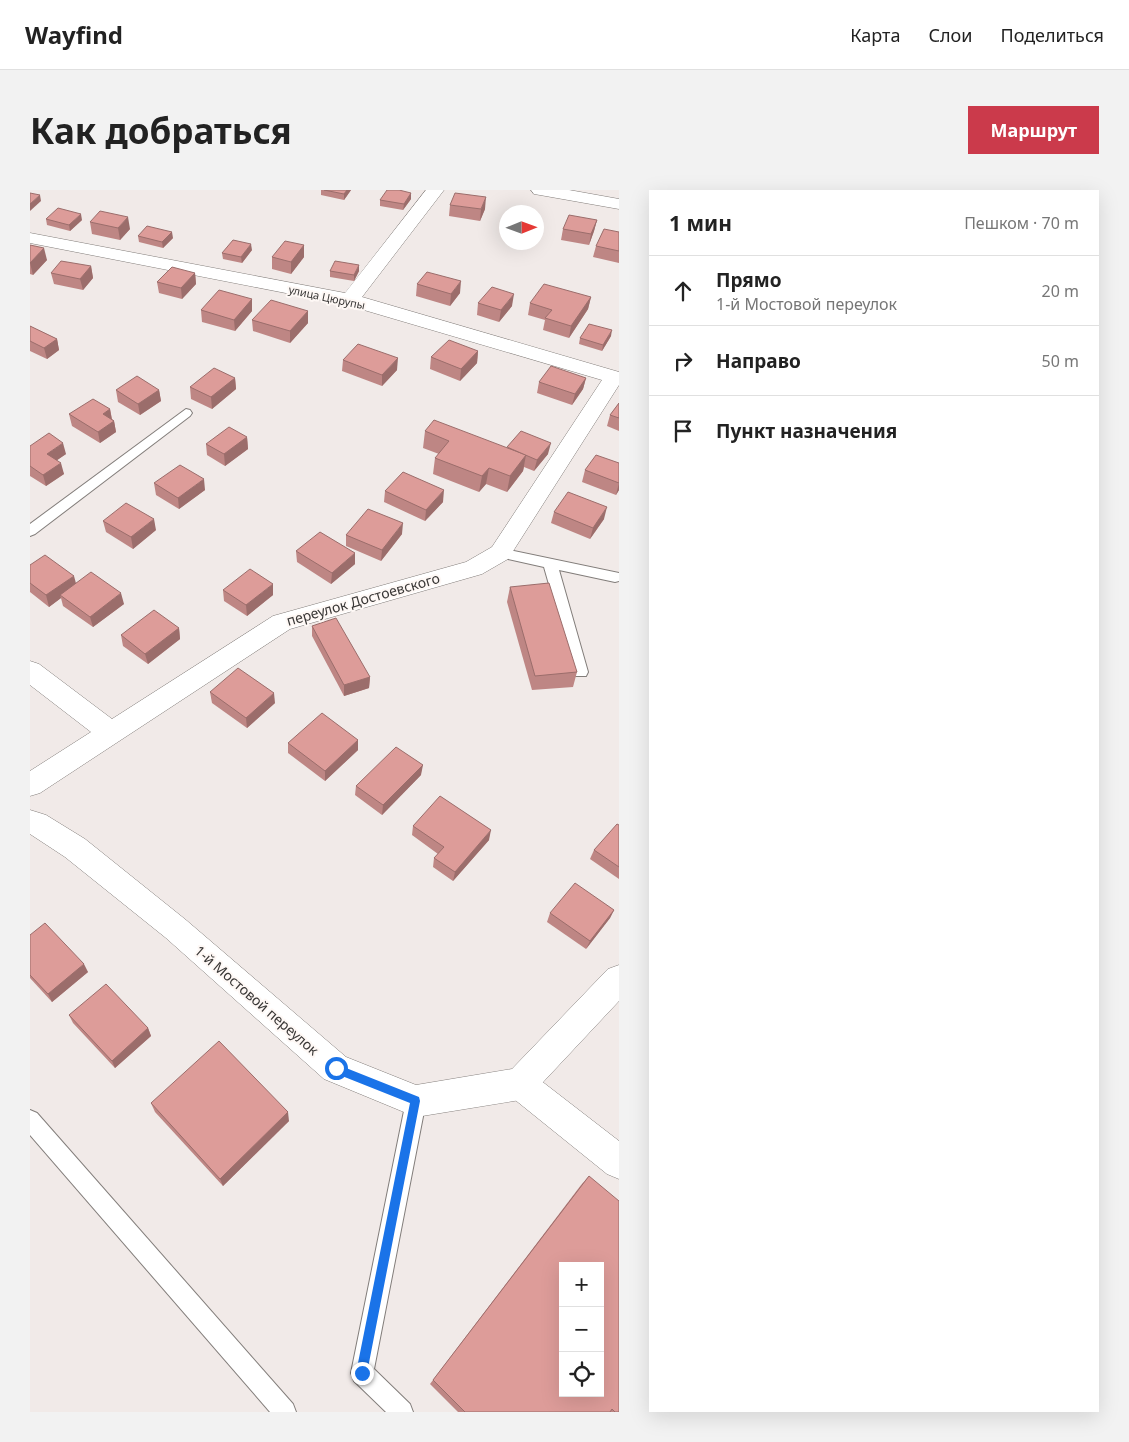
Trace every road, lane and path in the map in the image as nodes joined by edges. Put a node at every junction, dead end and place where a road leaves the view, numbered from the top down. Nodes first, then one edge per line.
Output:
1 (435, 190) edge
2 (540, 190) edge
3 (619, 204) edge
4 (30, 238) edge
5 (350, 300) junction
6 (617, 378) edge
7 (186, 413) dead end
8 (30, 531) edge
9 (500, 553) junction
10 (550, 564) junction
11 (615, 578) dead end
12 (30, 671) edge
13 (581, 672) dead end
14 (112, 733) junction
15 (30, 785) edge
16 (30, 822) edge
17 (619, 979) edge
18 (520, 1084) junction
19 (416, 1101) junction
20 (30, 1120) edge
21 (619, 1162) edge
22 (284, 1412) edge
23 (402, 1412) edge

1 - 5 street
2 - 3 street
4 - 5 street, улица Цюрупы
5 - 6 street, улица Цюрупы
6 - 9 street, переулок Достоевского
7 - 8 lane
9 - 10 lane
9 - 14 street, переулок Достоевского
10 - 11 lane
10 - 13 lane
12 - 14 street
14 - 15 street, переулок Достоевского
16 - 19 street, 1-й Мостовой переулок
17 - 18 street
18 - 19 street
18 - 21 street
19 - 23 lane
20 - 22 lane

